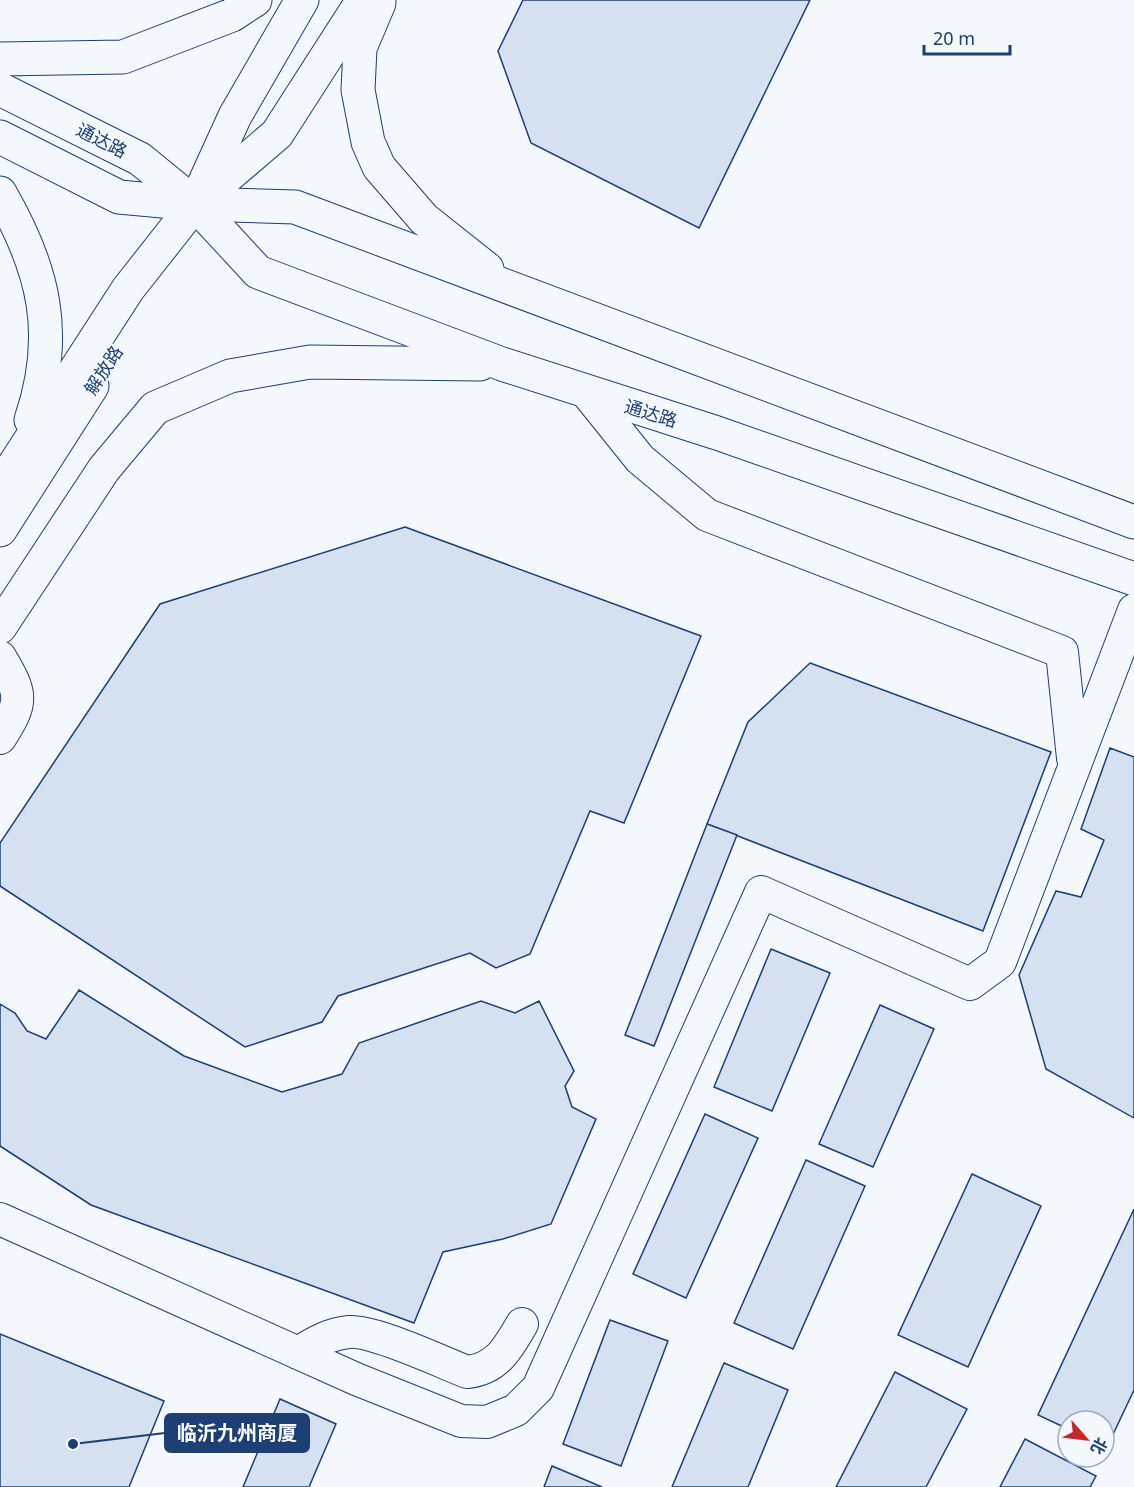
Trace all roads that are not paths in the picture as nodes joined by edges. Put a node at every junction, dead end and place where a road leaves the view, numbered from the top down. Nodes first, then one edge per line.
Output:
1 (255, 0) edge
2 (302, 0) edge
3 (363, 0) edge
4 (381, 0) edge
5 (0, 59) edge
6 (0, 89) edge
7 (0, 137) edge
8 (0, 193) edge
9 (195, 204) junction
10 (580, 315) junction
11 (502, 364) junction
12 (587, 393) junction
13 (19, 457) junction
14 (0, 487) edge
15 (1134, 522) edge
16 (0, 530) edge
17 (1134, 579) edge
18 (1134, 610) edge
19 (0, 627) edge
20 (0, 657) edge
21 (0, 738) edge
22 (1074, 767) junction
23 (0, 1218) edge
24 (522, 1324) dead end
25 (298, 1353) junction

1 - 5 main road
2 - 9 main road, 解放路
3 - 9 main road, 解放路
4 - 10 main road
6 - 9 main road, 通达路
7 - 9 main road
8 - 13 main road
9 - 10 main road
9 - 11 main road, 通达路
9 - 13 main road, 解放路
9 - 16 main road, 解放路
10 - 15 main road
11 - 12 main road, 通达路
11 - 19 main road
12 - 17 main road, 通达路
12 - 22 lane
13 - 14 main road, 解放路
18 - 22 lane
20 - 21 lane
22 - 25 lane
23 - 25 lane
24 - 25 lane

